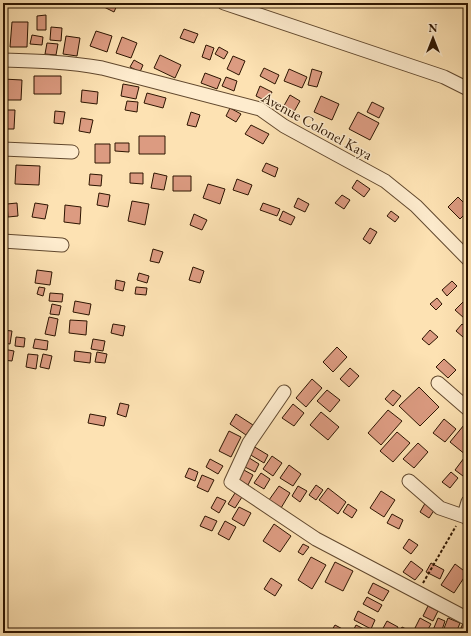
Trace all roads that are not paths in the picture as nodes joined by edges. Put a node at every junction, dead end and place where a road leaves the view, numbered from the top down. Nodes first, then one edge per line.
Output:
1 (224, 3) edge
2 (3, 60) edge
3 (468, 89) edge
4 (3, 149) edge
5 (72, 152) dead end
6 (3, 241) edge
7 (62, 245) dead end
8 (468, 259) edge
9 (438, 383) dead end
10 (284, 392) dead end
11 (468, 409) edge
12 (409, 481) dead end
13 (468, 502) edge
14 (467, 518) edge
15 (468, 619) edge

1 - 3 street
2 - 8 street, Avenue Colonel Kaya
4 - 5 street
6 - 7 street
9 - 11 street
10 - 15 street
12 - 14 street
13 - 14 street

